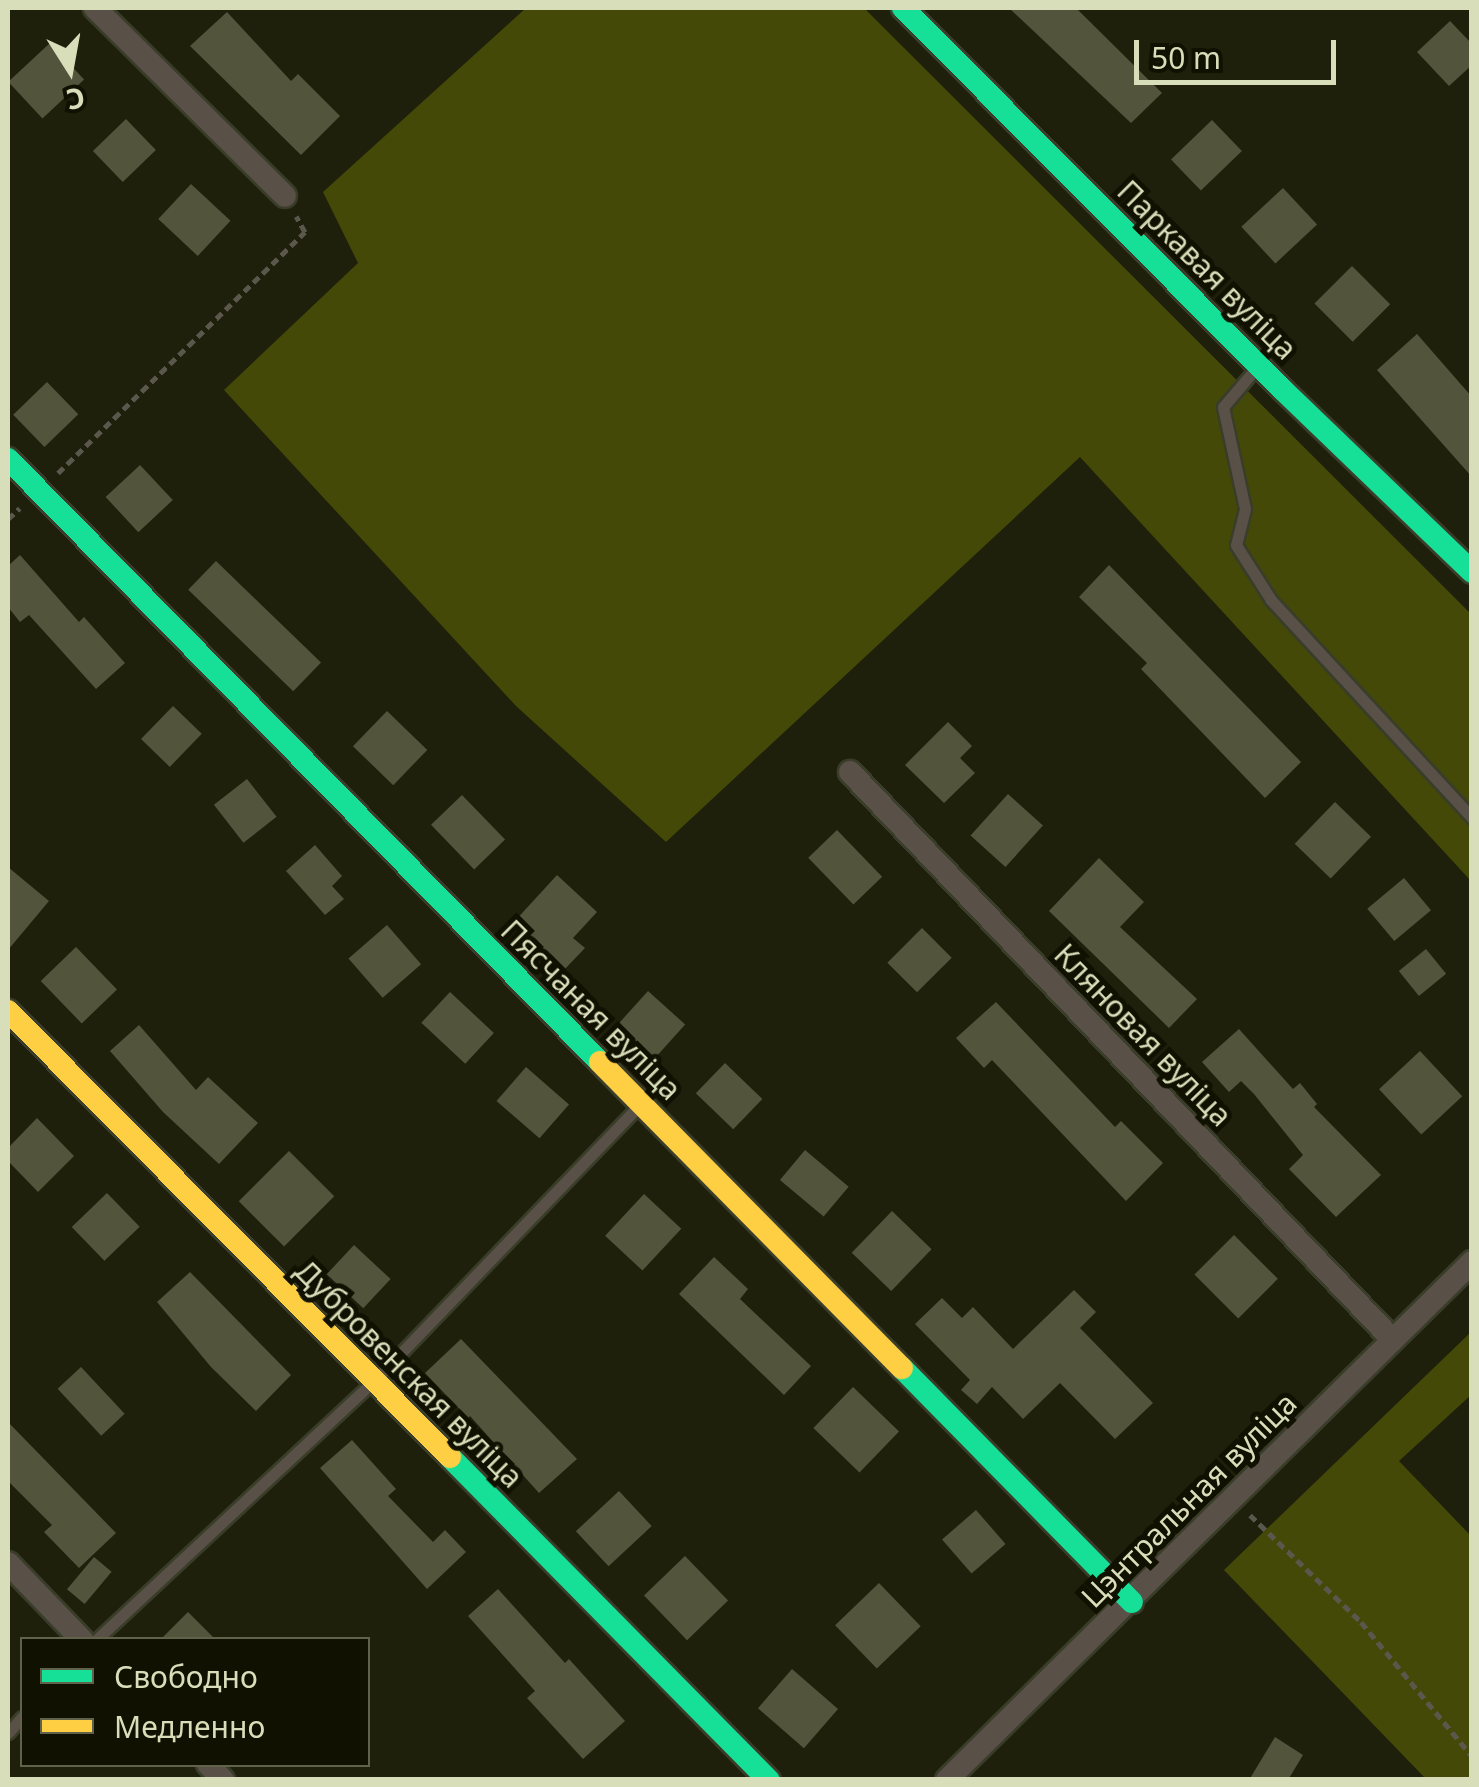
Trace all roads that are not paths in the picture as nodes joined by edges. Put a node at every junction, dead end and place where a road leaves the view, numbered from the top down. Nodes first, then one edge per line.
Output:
1 (95, 8) edge
2 (902, 8) edge
3 (285, 196) road end
4 (1260, 364) junction
5 (8, 460) edge
6 (1472, 572) edge
7 (850, 772) dead end
8 (1472, 818) edge
9 (8, 1011) edge
10 (642, 1104) junction
11 (1472, 1262) edge
12 (1392, 1339) junction
13 (374, 1382) junction
14 (8, 1563) edge
15 (1132, 1602) junction
16 (79, 1637) edge
17 (99, 1637) edge
18 (769, 1780) edge
19 (947, 1780) edge

1 - 3 street
2 - 4 street, Паркавая вуліца
4 - 6 street, Паркавая вуліца
4 - 8 lane
5 - 10 street, Пясчаная вуліца
7 - 12 street, Кляновая вуліца
9 - 13 street, Дубровенская вуліца
10 - 13 lane
10 - 15 street, Пясчаная вуліца
11 - 12 street, Цэнтральная вуліца
12 - 15 street, Цэнтральная вуліца
13 - 17 lane
13 - 18 street, Дубровенская вуліца
14 - 16 street
15 - 19 street, Цэнтральная вуліца

